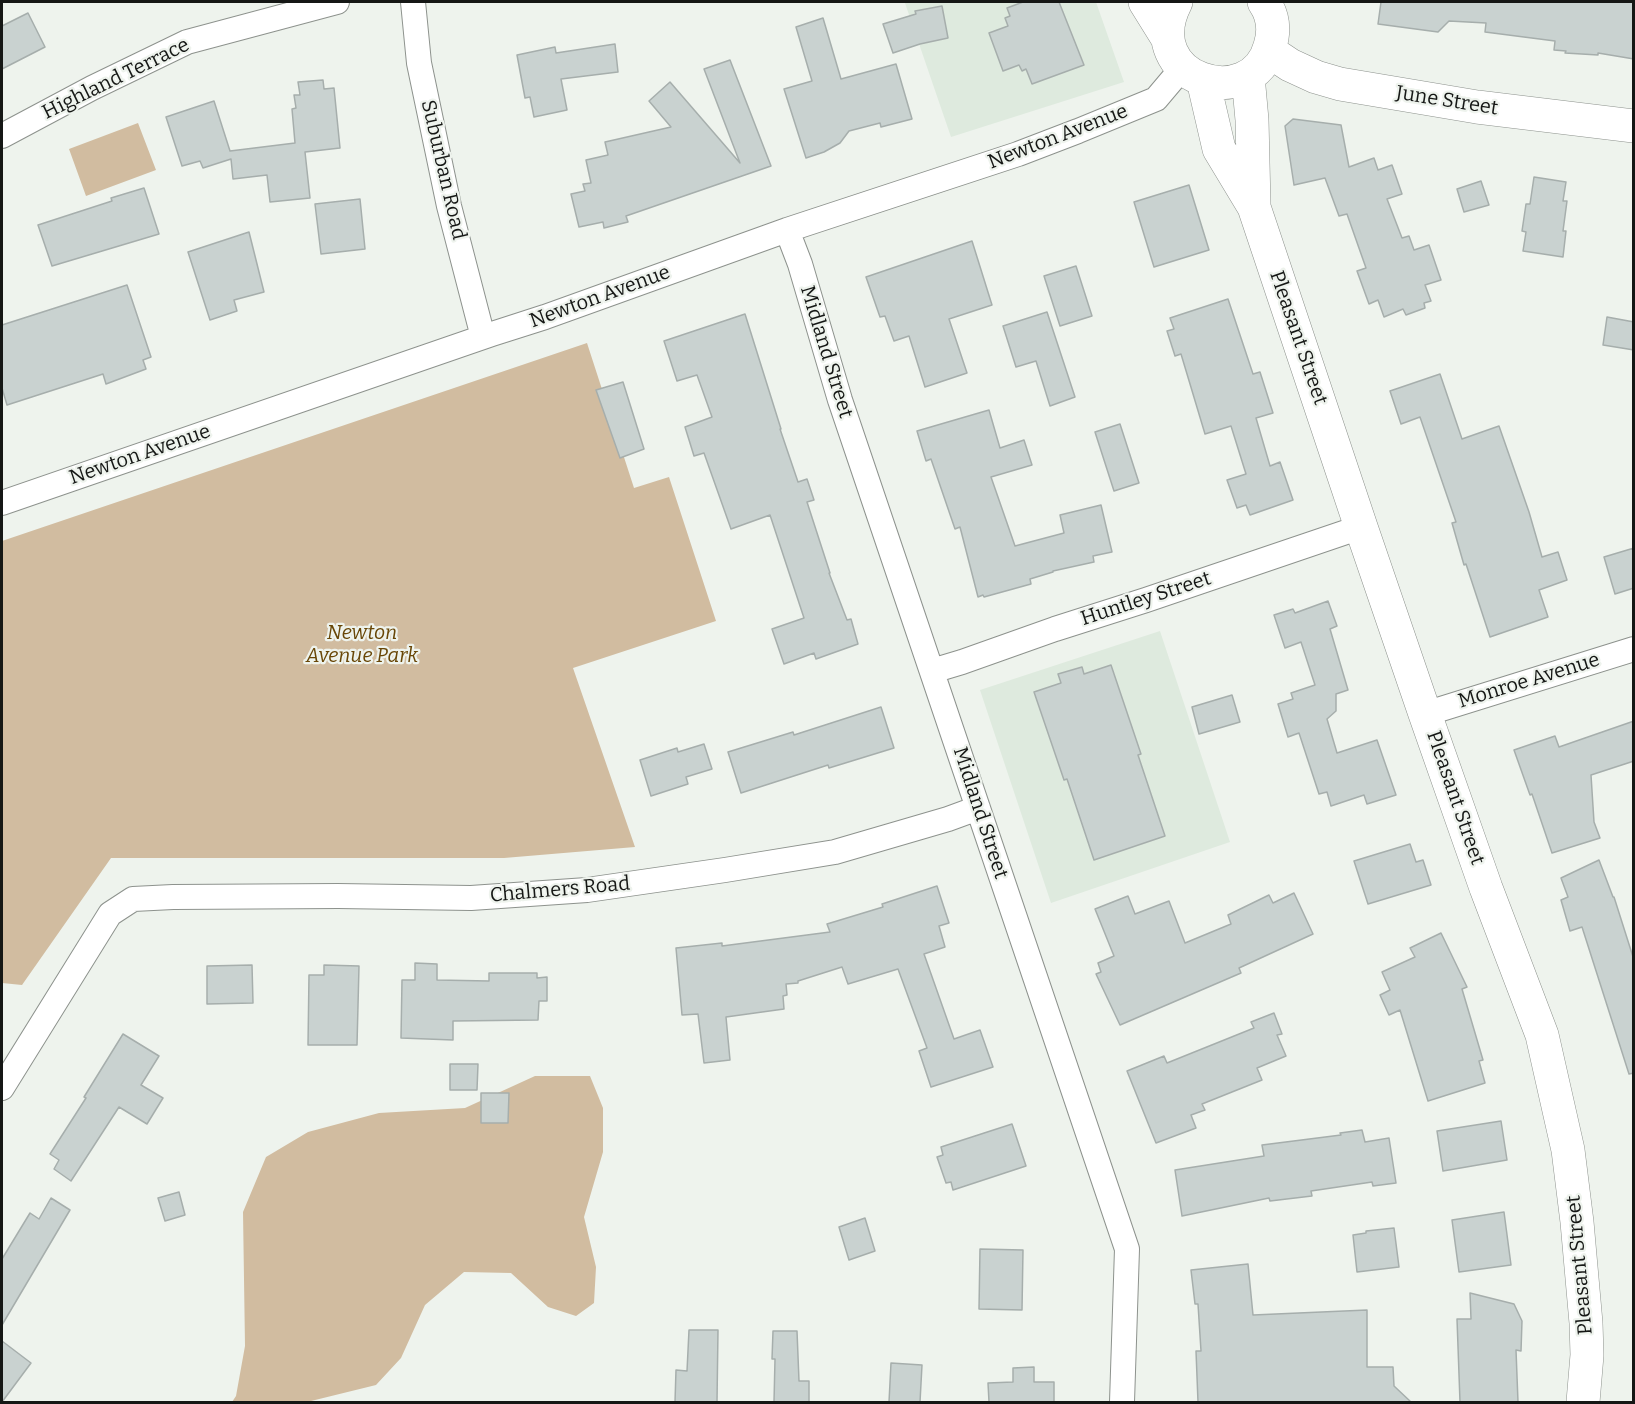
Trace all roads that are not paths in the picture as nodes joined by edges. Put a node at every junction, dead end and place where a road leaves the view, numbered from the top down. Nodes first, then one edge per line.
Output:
1 (337, 2) edge
2 (413, 2) edge
3 (1145, 2) edge
4 (1176, 2) edge
5 (1264, 2) edge
6 (1269, 51) junction
7 (1185, 62) junction
8 (1248, 76) junction
9 (1634, 126) edge
10 (2, 136) edge
11 (1254, 207) junction
12 (787, 230) junction
13 (483, 337) junction
14 (2, 503) edge
15 (1360, 527) junction
16 (1634, 649) edge
17 (932, 671) junction
18 (1425, 714) junction
19 (978, 808) junction
20 (2, 1088) edge
21 (1122, 1402) edge
22 (1583, 1402) edge

1 - 10 street, Highland Terrace
2 - 13 street, Suburban Road
3 - 7 main road
4 - 7 main road
5 - 6 main road
6 - 8 main road
6 - 9 main road, June Street
7 - 8 main road
7 - 11 main road, Pleasant Street
7 - 12 street, Newton Avenue
8 - 11 main road, Pleasant Street
11 - 15 main road, Pleasant Street
12 - 13 street, Newton Avenue
12 - 17 street, Midland Street
13 - 14 street, Newton Avenue
15 - 17 street, Huntley Street
15 - 18 main road, Pleasant Street
16 - 18 street, Monroe Avenue
17 - 19 street, Midland Street
18 - 22 main road, Pleasant Street
19 - 20 street, Chalmers Road
19 - 21 street, Midland Street

